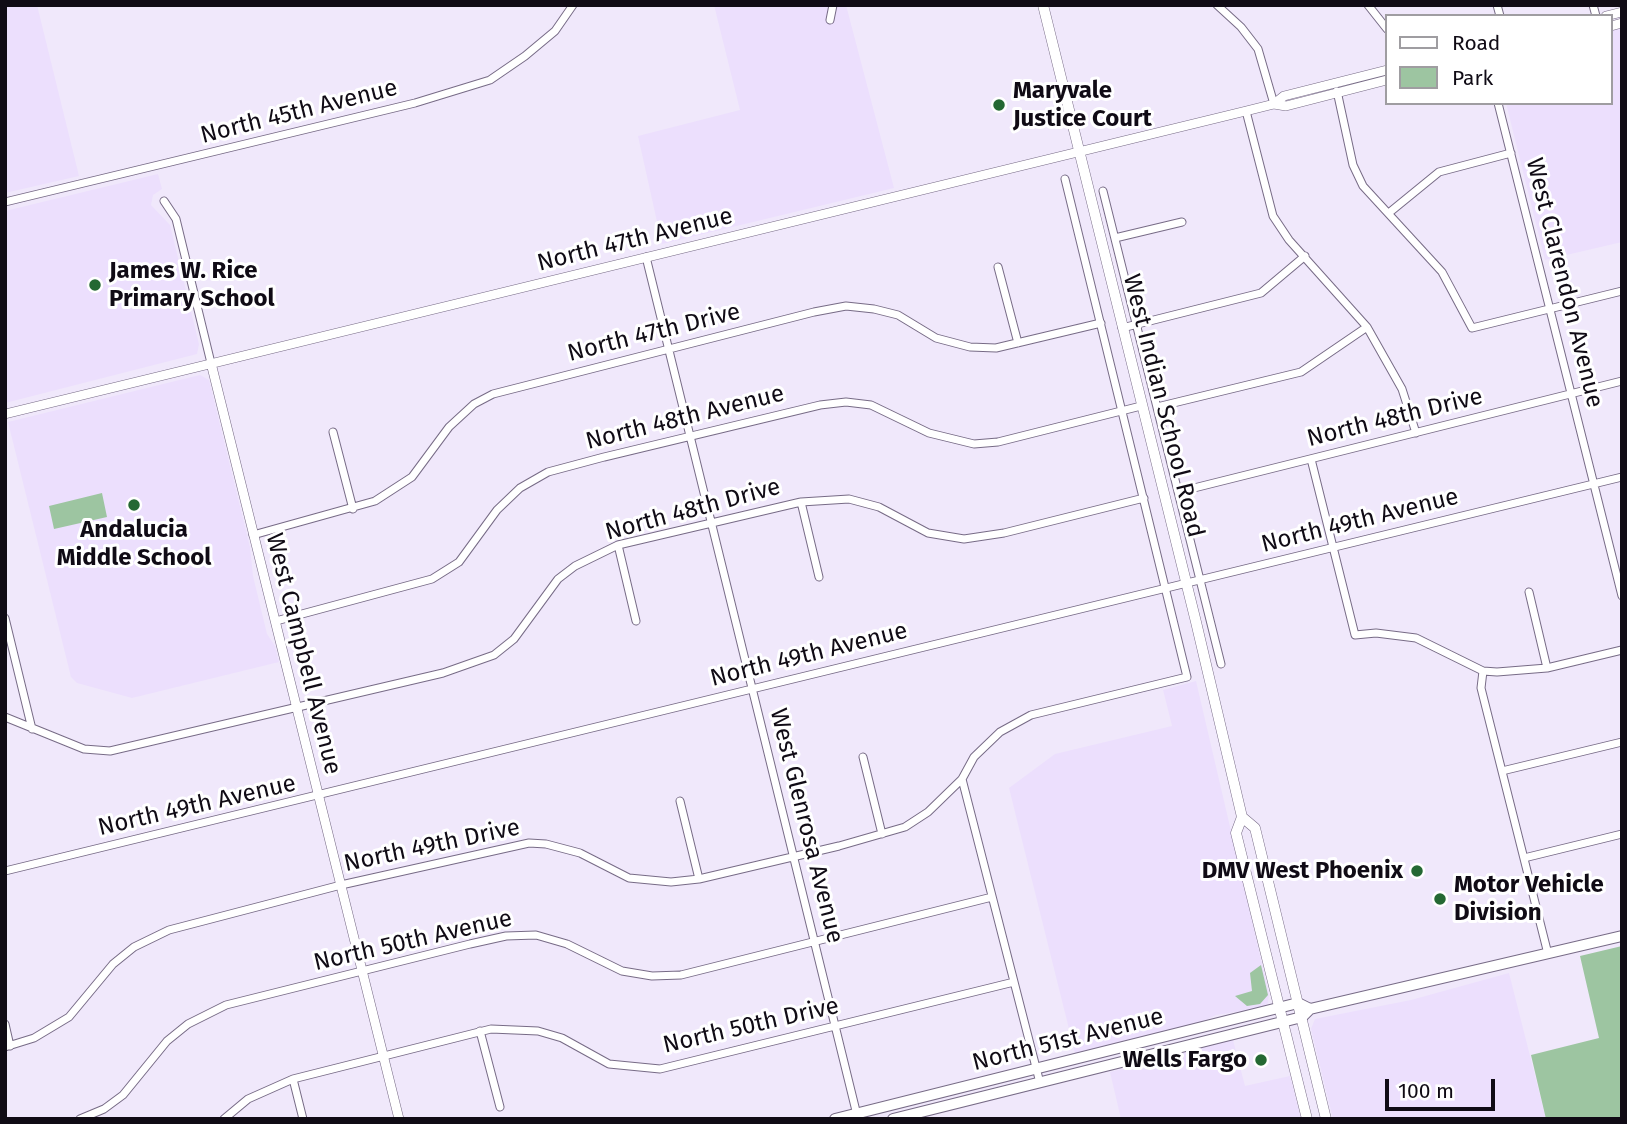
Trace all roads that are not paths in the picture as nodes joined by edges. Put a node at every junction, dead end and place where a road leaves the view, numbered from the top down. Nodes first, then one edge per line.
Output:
1 (573, 5) edge
2 (833, 5) edge
3 (1042, 5) edge
4 (1217, 5) edge
5 (1368, 5) edge
6 (830, 20) dead end
7 (1386, 28) edge
8 (1386, 70) edge
9 (1386, 80) edge
10 (1334, 82) junction
11 (1337, 93) junction
12 (1274, 104) junction
13 (1499, 105) edge
14 (1246, 111) junction
15 (1079, 153) junction
16 (1511, 153) junction
17 (1065, 179) dead end
18 (1103, 191) dead end
19 (164, 201) dead end
20 (5, 202) edge
21 (1390, 212) junction
22 (1182, 222) dead end
23 (1115, 238) junction
24 (1305, 256) junction
25 (646, 257) junction
26 (998, 267) dead end
27 (1622, 291) edge
28 (1550, 308) junction
29 (1101, 323) junction
30 (1136, 325) junction
31 (1367, 327) junction
32 (1122, 328) junction
33 (1018, 343) junction
34 (668, 349) junction
35 (211, 363) junction
36 (1622, 381) edge
37 (1573, 393) junction
38 (1141, 406) junction
39 (1157, 407) junction
40 (1123, 411) junction
41 (5, 414) edge
42 (333, 432) dead end
43 (1416, 433) junction
44 (690, 436) junction
45 (1311, 459) junction
46 (1622, 477) edge
47 (1595, 484) junction
48 (1178, 492) junction
49 (1144, 498) junction
50 (800, 502) junction
51 (353, 509) junction
52 (711, 523) junction
53 (253, 535) junction
54 (618, 545) junction
55 (1334, 547) junction
56 (819, 577) dead end
57 (1200, 580) junction
58 (1186, 583) junction
59 (1167, 587) junction
60 (1529, 592) dead end
61 (1622, 596) edge
62 (5, 618) edge
63 (276, 621) junction
64 (636, 621) dead end
65 (1622, 650) edge
66 (1221, 664) dead end
67 (1547, 668) junction
68 (1483, 671) junction
69 (1187, 677) joint
70 (752, 688) junction
71 (298, 706) junction
72 (5, 718) edge
73 (32, 729) junction
74 (1622, 742) edge
75 (863, 757) dead end
76 (1502, 771) junction
77 (962, 779) junction
78 (320, 797) junction
79 (680, 801) dead end
80 (1242, 817) junction
81 (882, 834) junction
82 (1622, 834) edge
83 (793, 856) junction
84 (1524, 858) junction
85 (5, 871) edge
86 (699, 879) junction
87 (341, 886) junction
88 (992, 897) junction
89 (1622, 936) edge
90 (814, 940) junction
91 (1548, 954) junction
92 (363, 971) junction
93 (1014, 982) junction
94 (1298, 1003) junction
95 (1280, 1009) junction
96 (1306, 1013) junction
97 (1283, 1021) junction
98 (5, 1024) edge
99 (835, 1026) junction
100 (480, 1031) junction
101 (8, 1046) edge
102 (384, 1056) junction
103 (1036, 1069) junction
104 (293, 1079) junction
105 (1040, 1083) junction
106 (500, 1107) dead end
107 (857, 1116) edge
108 (80, 1119) edge
109 (224, 1119) edge
110 (303, 1119) edge
111 (399, 1119) edge
112 (835, 1119) edge
113 (893, 1119) edge
114 (1307, 1119) edge
115 (1326, 1119) edge

1 - 20 street, North 45th Avenue
2 - 6 street
3 - 15 main road, West Indian School Road
4 - 12 street
5 - 7 street
8 - 10 street, North 47th Avenue
9 - 11 street, North 47th Avenue
10 - 11 street
10 - 12 street, North 47th Avenue
11 - 12 street, North 47th Avenue
11 - 21 street
12 - 14 street, North 47th Avenue
13 - 16 street, West Clarendon Avenue
14 - 15 street, North 47th Avenue
14 - 24 street
15 - 25 street, North 47th Avenue
15 - 32 main road, West Indian School Road
16 - 21 street
16 - 28 street, West Clarendon Avenue
17 - 29 street, West Indian School Road
18 - 23 street, West Indian School Road
19 - 35 street, West Campbell Avenue
21 - 28 street
22 - 23 street
23 - 30 street, West Indian School Road
24 - 30 street
24 - 31 street
25 - 34 street, West Glenrosa Avenue
25 - 35 street, North 47th Avenue
26 - 33 street
27 - 28 street
28 - 37 street, West Clarendon Avenue
29 - 33 street, North 47th Drive
29 - 40 street, West Indian School Road
30 - 32 street
30 - 39 street, West Indian School Road
31 - 39 street
31 - 43 street
32 - 38 main road, West Indian School Road
33 - 34 street, North 47th Drive
34 - 44 street, West Glenrosa Avenue
34 - 51 street, North 47th Drive
35 - 41 street, North 47th Avenue
35 - 53 street, West Campbell Avenue
36 - 37 street, North 48th Drive
37 - 43 street, North 48th Drive
37 - 47 street, West Clarendon Avenue
38 - 40 street, North 48th Avenue
38 - 58 main road, West Indian School Road
39 - 48 street, West Indian School Road
40 - 44 street, North 48th Avenue
40 - 49 street, West Indian School Road
42 - 51 street
43 - 45 street, North 48th Drive
44 - 52 street, West Glenrosa Avenue
44 - 63 street, North 48th Avenue
45 - 48 street, North 48th Drive
45 - 55 street
46 - 47 street, North 49th Avenue
47 - 55 street, North 49th Avenue
47 - 61 street, West Clarendon Avenue
48 - 57 street, West Indian School Road
49 - 50 street, North 48th Drive
49 - 59 street, West Indian School Road
50 - 52 street, North 48th Drive
50 - 56 street
51 - 53 street, North 47th Drive
52 - 54 street, North 48th Drive
52 - 70 street, West Glenrosa Avenue
53 - 63 street, West Campbell Avenue
54 - 64 street
54 - 71 street, North 48th Drive
55 - 57 street, North 49th Avenue
55 - 68 street
57 - 58 street, North 49th Avenue
57 - 66 street, West Indian School Road
58 - 59 street, North 49th Avenue
58 - 80 main road, West Indian School Road
59 - 69 street, West Indian School Road
59 - 70 street, North 49th Avenue
60 - 67 street
62 - 73 street
63 - 71 street, West Campbell Avenue
65 - 67 street
67 - 68 street
68 - 76 street
69 - 77 street, North 49th Drive
70 - 78 street, North 49th Avenue
70 - 83 street, West Glenrosa Avenue
71 - 73 street, North 48th Drive
71 - 78 street, West Campbell Avenue
72 - 73 street, North 48th Drive
74 - 76 street
75 - 81 street
76 - 84 street
77 - 81 street, North 49th Drive
77 - 88 street
78 - 85 street, North 49th Avenue
78 - 87 street, West Campbell Avenue
79 - 86 street
80 - 94 main road, West Indian School Road
80 - 95 main road, West Indian School Road
81 - 83 street, North 49th Drive
82 - 84 street
83 - 86 street, North 49th Drive
83 - 90 street, West Glenrosa Avenue
84 - 91 street
86 - 87 street, North 49th Drive
87 - 92 street, West Campbell Avenue
87 - 101 street, North 49th Drive
88 - 90 street, North 50th Avenue
88 - 93 street
89 - 91 main road, North 51st Avenue
90 - 92 street, North 50th Avenue
90 - 99 street, West Glenrosa Avenue
91 - 96 main road, North 51st Avenue
92 - 102 street, West Campbell Avenue
92 - 108 street, North 50th Avenue
93 - 99 street, North 50th Drive
93 - 103 street
94 - 95 main road, North 51st Avenue
94 - 96 main road
95 - 97 main road, West Indian School Road
95 - 103 main road, North 51st Avenue
96 - 97 main road, North 51st Avenue
96 - 115 main road
97 - 105 main road, North 51st Avenue
97 - 114 main road, West Indian School Road
98 - 101 street
99 - 100 street, North 50th Drive
99 - 107 street, West Glenrosa Avenue
100 - 102 street, North 50th Drive
100 - 106 street
102 - 104 street, North 50th Drive
102 - 111 street, West Campbell Avenue
103 - 105 street
103 - 107 main road, North 51st Avenue
104 - 109 street, North 50th Drive
104 - 110 street
105 - 113 main road, North 51st Avenue
107 - 112 main road, North 51st Avenue

